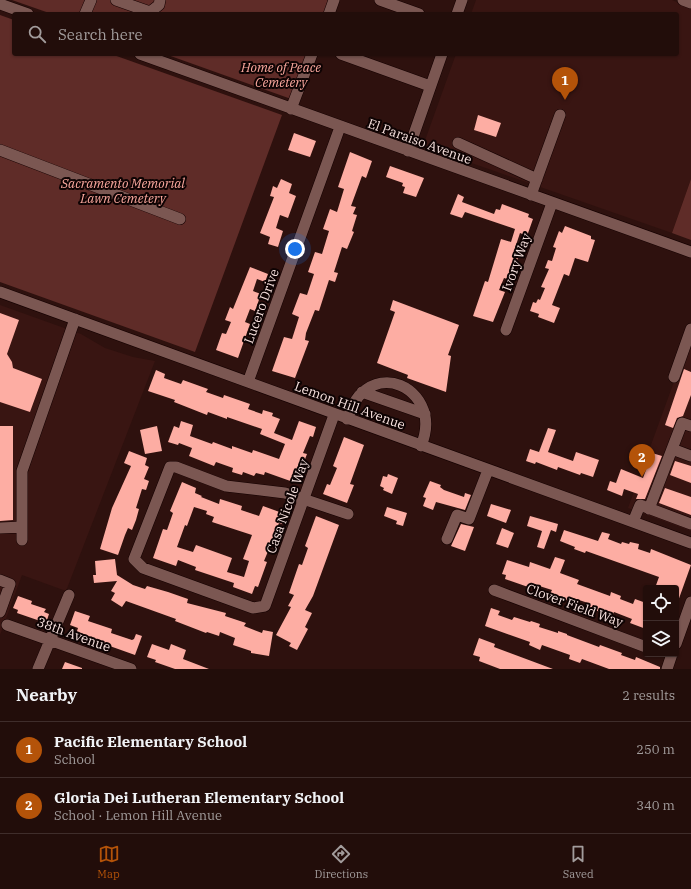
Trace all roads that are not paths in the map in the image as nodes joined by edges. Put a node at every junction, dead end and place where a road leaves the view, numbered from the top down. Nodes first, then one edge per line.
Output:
1 (1, 0) edge
2 (91, 0) edge
3 (116, 0) edge
4 (160, 0) edge
5 (334, 0) edge
6 (380, 0) edge
7 (462, 0) edge
8 (683, 0) edge
9 (691, 3) edge
10 (0, 4) edge
11 (22, 12) edge
12 (86, 12) edge
13 (330, 12) edge
14 (413, 12) edge
15 (458, 12) edge
16 (145, 56) edge
17 (311, 56) edge
18 (347, 56) edge
19 (441, 56) edge
20 (430, 86) junction
21 (291, 109) junction
22 (560, 115) dead end
23 (340, 127) junction
24 (458, 143) dead end
25 (0, 150) edge
26 (408, 151) junction
27 (537, 179) junction
28 (531, 195) junction
29 (552, 203) junction
30 (180, 219) dead end
31 (691, 252) edge
32 (0, 292) edge
33 (75, 319) junction
34 (691, 329) edge
35 (506, 330) dead end
36 (674, 377) dead end
37 (248, 382) junction
38 (362, 392) junction
39 (424, 414) junction
40 (334, 415) junction
41 (347, 419) junction
42 (691, 426) edge
43 (421, 446) junction
44 (672, 449) junction
45 (691, 456) edge
46 (488, 470) junction
47 (305, 499) junction
48 (649, 509) junction
49 (348, 514) dead end
50 (633, 522) junction
51 (691, 524) edge
52 (22, 527) junction
53 (0, 528) edge
54 (447, 539) dead end
55 (22, 540) dead end
56 (691, 543) edge
57 (0, 580) edge
58 (494, 590) dead end
59 (69, 595) dead end
60 (691, 602) edge
61 (0, 612) edge
62 (7, 625) dead end
63 (679, 636) edge
64 (49, 639) junction
65 (643, 646) edge
66 (669, 657) edge
67 (38, 669) edge
68 (131, 669) edge
69 (667, 669) edge

1 - 10 street
2 - 12 street
3 - 4 street
5 - 13 street
6 - 14 street
7 - 15 street
8 - 9 street
10 - 11 street
16 - 21 street, El Paraiso Avenue
17 - 21 street
18 - 20 street
19 - 20 street
20 - 26 street
21 - 23 street, El Paraiso Avenue
22 - 27 street
23 - 26 street, El Paraiso Avenue
23 - 37 street, Lucero Drive
24 - 27 street
25 - 30 street
26 - 28 street, El Paraiso Avenue
27 - 28 street
28 - 29 street, El Paraiso Avenue
29 - 31 street, El Paraiso Avenue
29 - 35 street, Ivory Way
32 - 33 street, Lemon Hill Avenue
33 - 37 street, Lemon Hill Avenue
33 - 52 street
34 - 36 street
37 - 40 street, Lemon Hill Avenue
38 - 39 street
38 - 39 street
38 - 41 street
39 - 43 street
40 - 41 street, Lemon Hill Avenue
40 - 47 street, Casa Nicole Way
41 - 43 street, Lemon Hill Avenue
42 - 44 street
43 - 46 street, Lemon Hill Avenue
44 - 45 street
44 - 48 street
46 - 50 street, Lemon Hill Avenue
46 - 54 street
47 - 47 street, Casa Nicole Way
47 - 49 street
48 - 50 street
48 - 51 street
50 - 56 street, Lemon Hill Avenue
52 - 53 street
52 - 55 street
57 - 61 street
58 - 65 street, Clover Field Way
59 - 64 street
60 - 63 street
62 - 64 street, 38th Avenue
64 - 67 street
64 - 68 street, 38th Avenue
66 - 69 street

